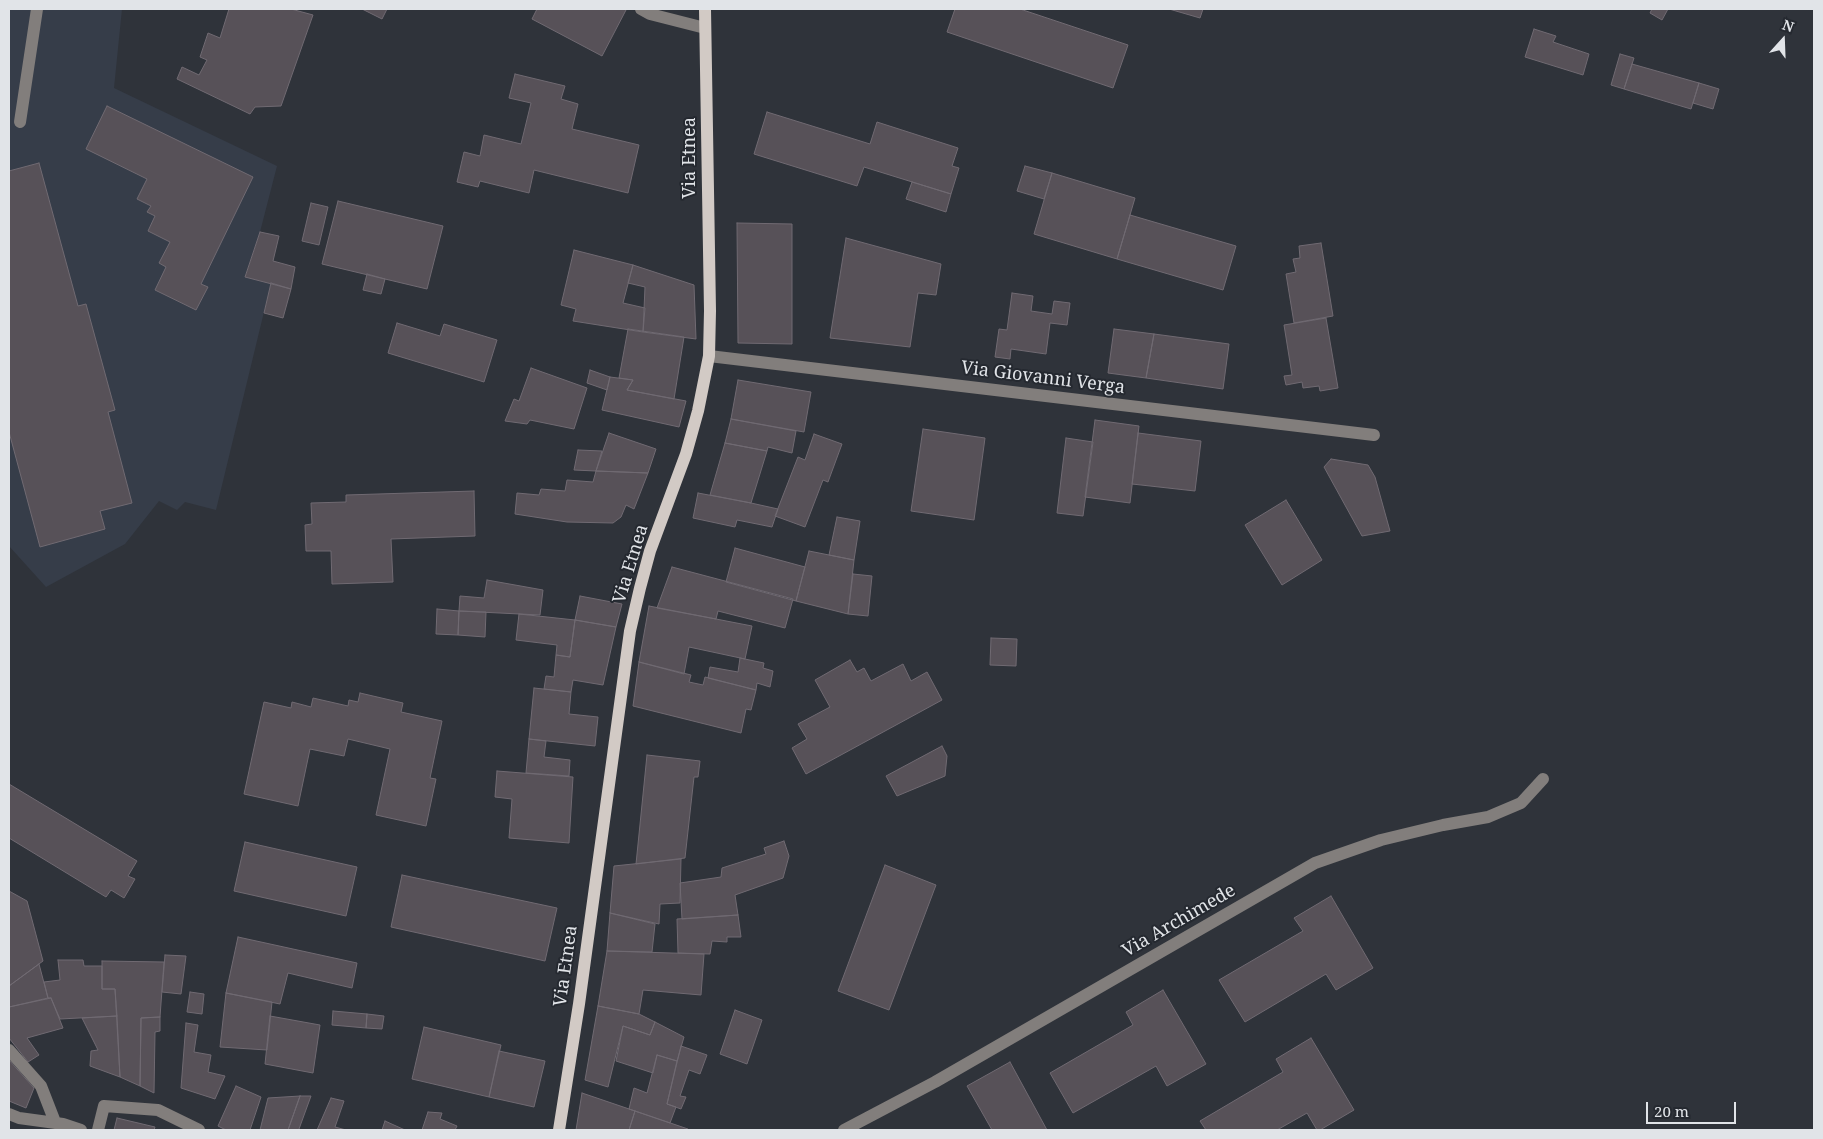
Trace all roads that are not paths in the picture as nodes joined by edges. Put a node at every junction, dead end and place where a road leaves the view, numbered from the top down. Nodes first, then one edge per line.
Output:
1 (38, 9) edge
2 (641, 9) edge
3 (705, 9) edge
4 (705, 28) junction
5 (20, 122) dead end
6 (708, 356) junction
7 (1374, 435) dead end
8 (1543, 779) dead end
9 (9, 1050) edge
10 (9, 1114) edge
11 (54, 1122) junction
12 (81, 1130) edge
13 (98, 1130) edge
14 (199, 1130) edge
15 (559, 1130) edge
16 (844, 1130) edge

1 - 5 street
2 - 4 street
3 - 4 main road, Via Etnea
4 - 6 main road, Via Etnea
6 - 7 street, Via Giovanni Verga
6 - 15 main road, Via Etnea
8 - 16 street, Via Archimede
9 - 11 street
10 - 11 street
11 - 12 street
13 - 14 street

